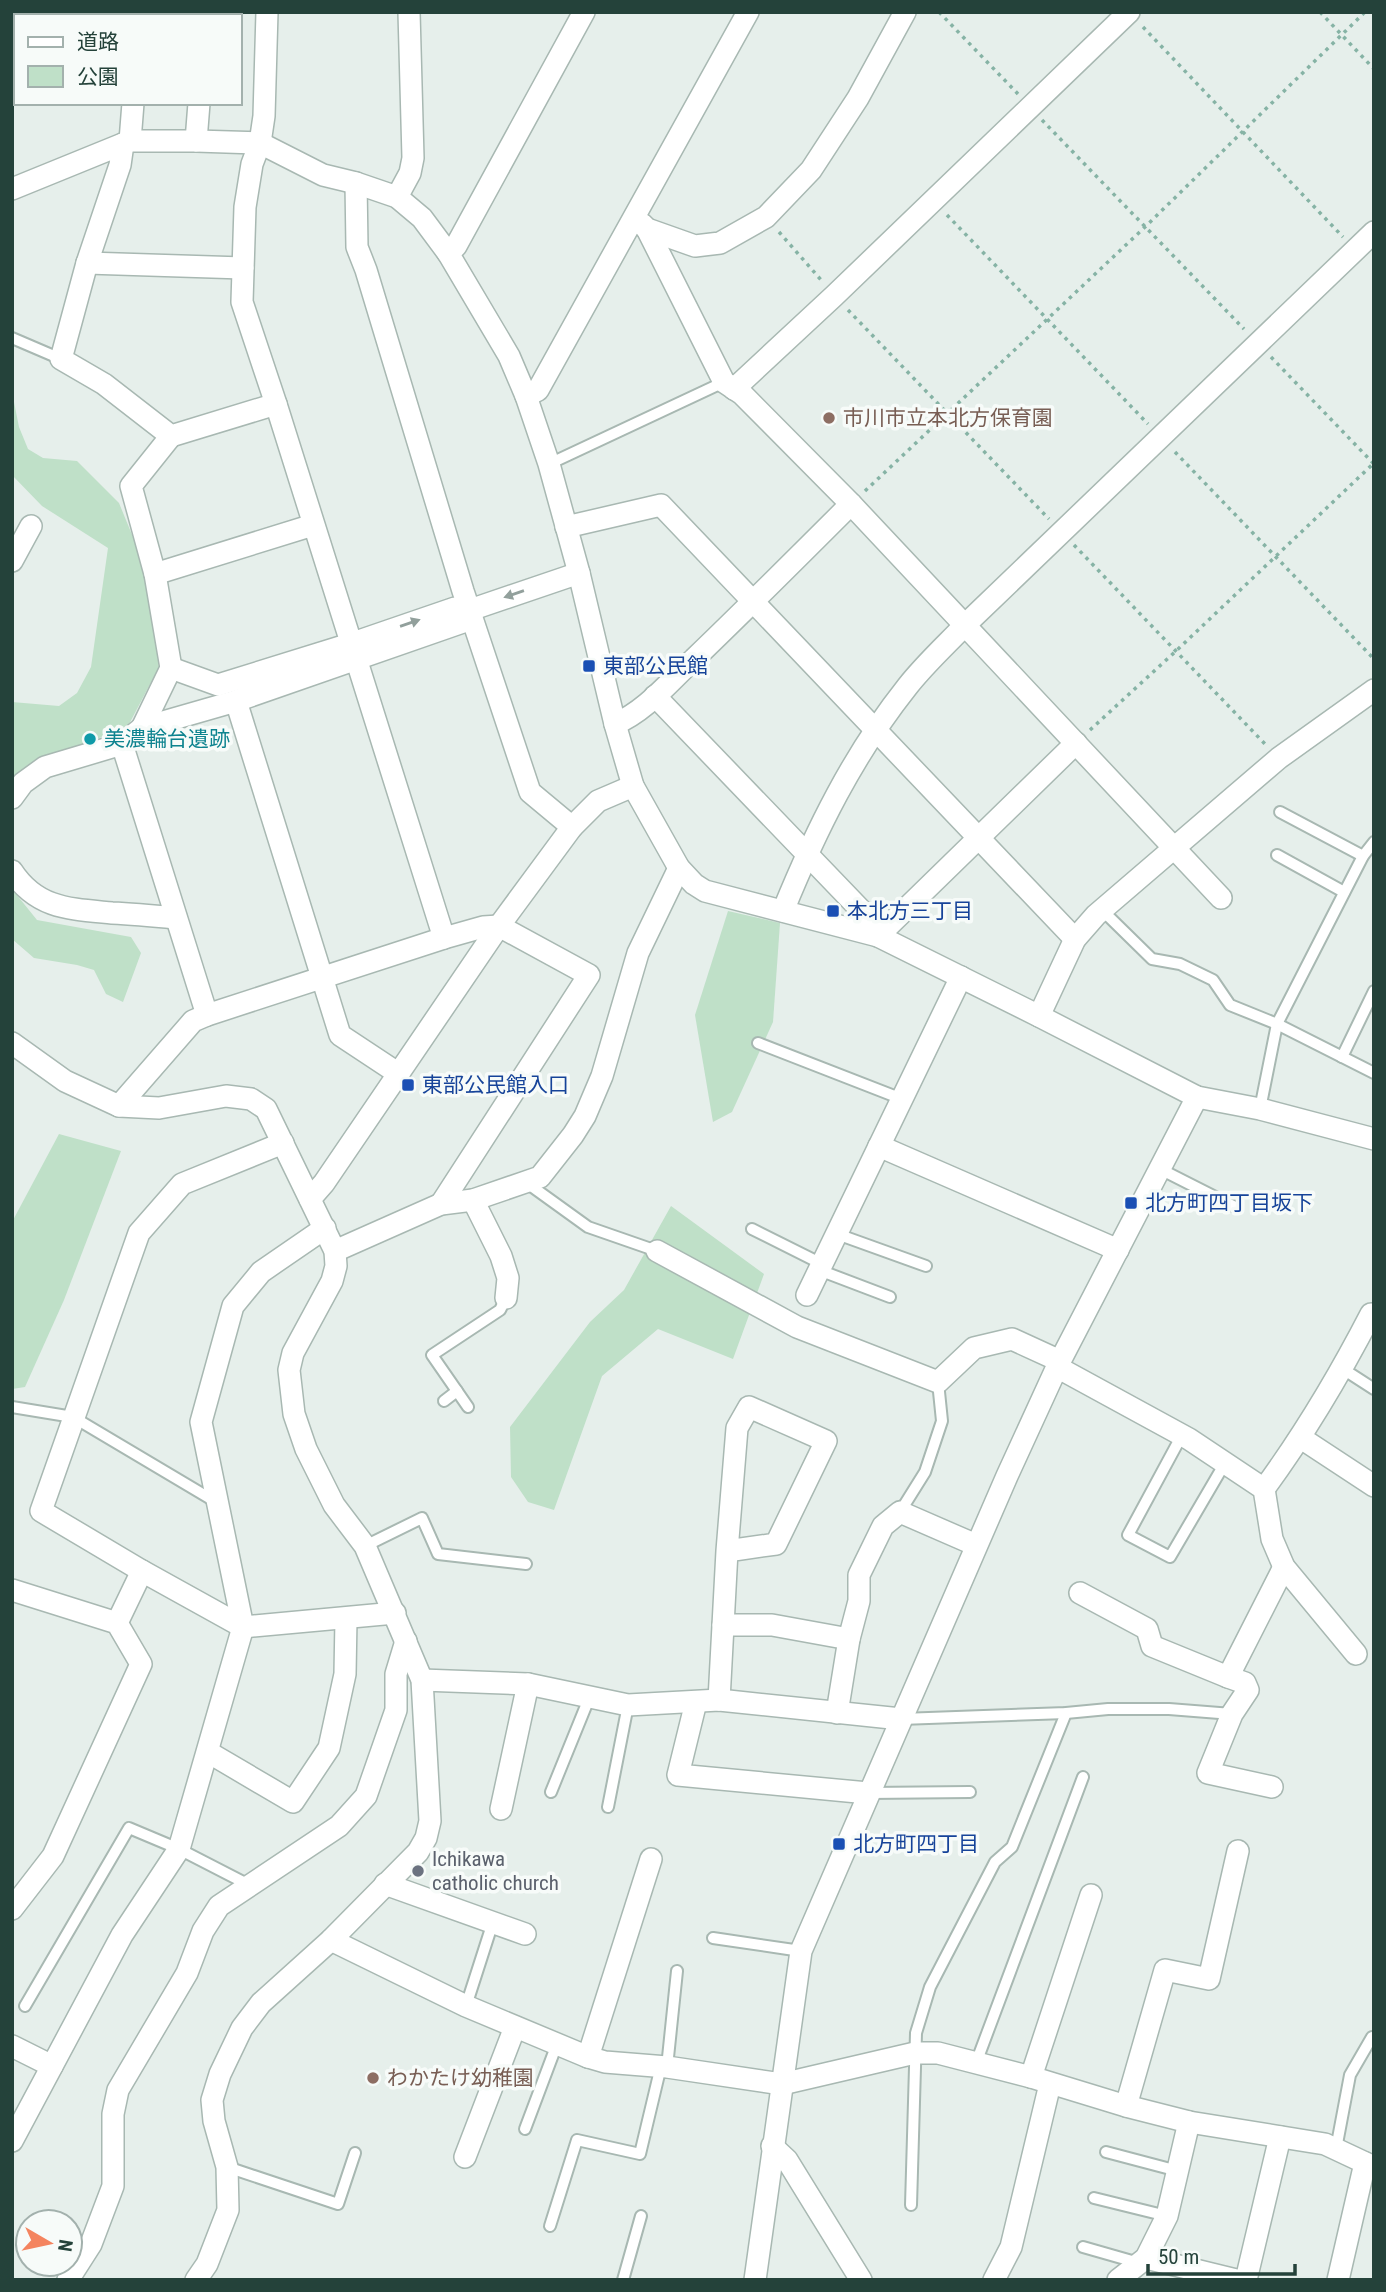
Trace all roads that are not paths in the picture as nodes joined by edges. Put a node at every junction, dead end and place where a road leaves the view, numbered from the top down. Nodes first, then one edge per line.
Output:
1 (267, 12) edge
2 (409, 12) edge
3 (584, 12) edge
4 (748, 12) edge
5 (905, 12) edge
6 (1129, 12) edge
7 (132, 105) edge
8 (199, 105) edge
9 (196, 141) junction
10 (126, 142) junction
11 (260, 143) junction
12 (356, 183) junction
13 (12, 189) edge
14 (397, 197) junction
15 (641, 224) junction
16 (1374, 232) edge
17 (448, 253) junction
18 (87, 263) junction
19 (243, 268) junction
20 (12, 338) edge
21 (61, 359) junction
22 (729, 385) junction
23 (526, 396) junction
24 (276, 404) junction
25 (171, 436) junction
26 (549, 464) junction
27 (850, 504) junction
28 (313, 525) junction
29 (31, 526) dead end
30 (566, 527) junction
31 (12, 561) edge
32 (579, 573) junction
33 (155, 574) junction
34 (753, 602) junction
35 (470, 610) junction
36 (965, 625) junction
37 (353, 652) junction
38 (171, 668) junction
39 (1374, 690) edge
40 (655, 696) junction
41 (236, 701) junction
42 (615, 724) junction
43 (142, 728) junction
44 (875, 729) junction
45 (1076, 743) junction
46 (122, 744) junction
47 (634, 786) junction
48 (12, 798) edge
49 (1280, 812) dead end
50 (572, 827) junction
51 (980, 839) junction
52 (1374, 842) edge
53 (1174, 848) junction
54 (807, 852) junction
55 (1277, 855) dead end
56 (1363, 856) junction
57 (679, 868) junction
58 (12, 871) edge
59 (1344, 892) junction
60 (1221, 898) dead end
61 (1102, 910) junction
62 (783, 911) junction
63 (176, 918) junction
64 (499, 926) junction
65 (880, 934) junction
66 (444, 938) junction
67 (1075, 939) junction
68 (323, 977) junction
69 (961, 977) junction
70 (1374, 991) edge
71 (207, 1014) junction
72 (1039, 1016) junction
73 (1278, 1024) junction
74 (758, 1043) dead end
75 (12, 1044) edge
76 (1342, 1057) junction
77 (1374, 1073) edge
78 (399, 1074) junction
79 (1197, 1097) junction
80 (902, 1099) junction
81 (119, 1106) junction
82 (1260, 1109) junction
83 (1374, 1139) edge
84 (283, 1143) junction
85 (879, 1146) junction
86 (1160, 1169) junction
87 (527, 1183) junction
88 (310, 1199) junction
89 (473, 1200) junction
90 (441, 1204) junction
91 (1237, 1208) dead end
92 (325, 1228) junction
93 (752, 1229) dead end
94 (837, 1234) junction
95 (1118, 1250) junction
96 (335, 1251) junction
97 (657, 1251) joint
98 (926, 1266) dead end
99 (820, 1267) junction
100 (807, 1295) dead end
101 (890, 1297) dead end
102 (506, 1298) joint
103 (1371, 1314) dead end
104 (1058, 1364) junction
105 (1343, 1369) junction
106 (938, 1382) junction
107 (1374, 1389) edge
108 (457, 1391) junction
109 (444, 1401) dead end
110 (12, 1407) edge
111 (468, 1407) dead end
112 (73, 1418) junction
113 (1182, 1435) junction
114 (1301, 1438) junction
115 (1224, 1463) junction
116 (1374, 1486) edge
117 (1264, 1489) junction
118 (218, 1503) junction
119 (900, 1512) junction
120 (976, 1545) junction
121 (365, 1546) junction
122 (727, 1551) junction
123 (526, 1564) dead end
124 (1284, 1567) junction
125 (142, 1571) junction
126 (12, 1590) edge
127 (1080, 1593) dead end
128 (395, 1613) junction
129 (346, 1619) junction
130 (117, 1623) junction
131 (723, 1625) junction
132 (243, 1627) junction
133 (849, 1639) junction
134 (406, 1641) junction
135 (1356, 1654) dead end
136 (1228, 1676) junction
137 (422, 1680) junction
138 (528, 1684) junction
139 (590, 1696) junction
140 (719, 1700) junction
141 (696, 1702) junction
142 (628, 1705) junction
143 (837, 1713) junction
144 (1066, 1713) junction
145 (1232, 1714) junction
146 (901, 1719) junction
147 (208, 1752) junction
148 (1083, 1777) dead end
149 (1272, 1787) dead end
150 (551, 1791) dead end
151 (970, 1792) dead end
152 (868, 1793) junction
153 (608, 1807) dead end
154 (501, 1809) dead end
155 (179, 1849) junction
156 (1237, 1851) dead end
157 (651, 1859) dead end
158 (385, 1884) junction
159 (249, 1885) junction
160 (1091, 1895) dead end
161 (12, 1909) edge
162 (494, 1923) junction
163 (525, 1934) dead end
164 (713, 1938) dead end
165 (331, 1940) junction
166 (800, 1951) junction
167 (677, 1971) dead end
168 (24, 2006) dead end
169 (466, 2006) junction
170 (515, 2027) junction
171 (1372, 2037) edge
172 (557, 2044) junction
173 (12, 2046) edge
174 (915, 2053) junction
175 (588, 2057) junction
176 (976, 2063) junction
177 (52, 2066) junction
178 (664, 2067) junction
179 (1040, 2080) junction
180 (782, 2084) junction
181 (1126, 2106) junction
182 (1189, 2122) junction
183 (525, 2129) dead end
184 (1280, 2137) junction
185 (12, 2141) edge
186 (772, 2146) junction
187 (1336, 2149) junction
188 (1106, 2152) dead end
189 (355, 2153) dead end
190 (465, 2157) dead end
191 (1369, 2165) edge
192 (226, 2167) junction
193 (1178, 2171) junction
194 (1094, 2198) dead end
195 (911, 2205) dead end
196 (641, 2216) dead end
197 (1167, 2216) junction
198 (550, 2226) dead end
199 (1083, 2247) dead end
200 (1142, 2261) junction
201 (1203, 2276) edge
202 (68, 2280) edge
203 (196, 2280) edge
204 (623, 2280) edge
205 (755, 2280) edge
206 (861, 2280) edge
207 (994, 2280) edge
208 (1118, 2280) edge
209 (1236, 2280) edge
210 (1246, 2280) edge
211 (1338, 2280) edge

1 - 11 street
2 - 14 street
3 - 17 street
4 - 15 street
5 - 15 street
6 - 22 street
7 - 10 street
8 - 9 street
9 - 10 street
9 - 11 street
10 - 13 street
10 - 18 street
11 - 12 street
11 - 19 street
12 - 14 street
12 - 35 street
14 - 17 street
15 - 22 street
15 - 23 street
16 - 36 street
17 - 23 street
18 - 19 street
18 - 21 street
19 - 24 street
20 - 21 lane
21 - 25 street
22 - 26 lane
22 - 27 street
23 - 26 street
24 - 25 street
24 - 28 street
25 - 33 street
26 - 30 street
27 - 34 street
27 - 36 street
28 - 33 street
28 - 37 street
29 - 31 street
30 - 32 street
30 - 34 street
32 -> 35 street
32 - 42 street
33 - 38 street
34 - 40 street
34 - 44 street
35 - 37 street
35 - 50 street
36 - 44 street
36 - 45 street
37 - 38 street
37 - 41 street
37 - 66 street
38 - 43 street
39 - 53 street
40 - 42 street
40 - 54 street
41 - 43 street
41 - 68 street
42 - 47 street
43 - 46 street
44 - 51 street
44 - 54 street
45 - 51 street
45 - 53 street
46 - 48 street
46 - 63 street
47 - 50 street
47 - 57 street
49 - 56 lane
50 - 64 street
51 - 65 street
51 - 67 street
52 - 56 lane
53 - 60 street
53 - 61 street
54 - 62 street
54 - 65 street
55 - 59 lane
56 - 59 lane
57 - 62 street
57 - 87 street
58 - 63 street
59 - 73 lane
61 - 67 street
61 - 73 lane
62 - 65 street
63 - 71 street
64 - 66 street
64 - 78 street
64 - 90 street
65 - 69 street
66 - 68 street
67 - 72 street
68 - 71 street
68 - 78 street
69 - 72 street
69 - 80 street
70 - 76 lane
71 - 81 street
72 - 79 street
73 - 76 lane
73 - 82 lane
74 - 80 lane
75 - 81 street
76 - 77 lane
78 - 88 street
79 - 82 street
79 - 86 street
80 - 85 street
81 - 84 street
82 - 83 street
84 - 88 street
84 - 112 street
85 - 94 street
85 - 95 street
86 - 91 lane
86 - 95 street
87 - 89 street
87 - 97 lane
88 - 92 street
89 - 90 street
89 - 102 street
90 - 96 street
92 - 96 street
92 - 118 street
93 - 99 lane
94 - 98 lane
94 - 99 street
95 - 104 street
96 - 121 street
97 - 106 street
99 - 100 street
99 - 101 lane
102 - 108 lane
103 - 105 street
104 - 106 street
104 - 113 street
104 - 120 street
105 - 107 lane
105 - 114 street
106 - 119 lane
108 - 109 lane
108 - 111 lane
110 - 112 lane
112 - 118 lane
112 - 125 street
113 - 115 street
113 - 115 lane
114 - 116 street
114 - 117 street
115 - 117 street
117 - 124 street
118 - 132 street
119 - 120 street
119 - 133 street
120 - 146 street
121 - 123 lane
121 - 128 street
122 - 122 street
122 - 131 street
124 - 135 street
124 - 136 street
125 - 130 street
125 - 132 street
126 - 130 street
127 - 136 street
128 - 129 street
128 - 134 street
129 - 132 street
129 - 147 street
130 - 161 street
131 - 133 street
131 - 140 street
132 - 147 street
133 - 143 street
134 - 137 street
134 - 159 street
136 - 145 street
137 - 138 street
137 - 158 street
138 - 139 street
138 - 154 street
139 - 142 street
139 - 150 lane
140 - 141 street
140 - 143 street
141 - 142 street
141 - 152 street
142 - 153 lane
143 - 146 street
144 - 145 lane
144 - 146 lane
144 - 174 lane
145 - 149 street
146 - 152 street
147 - 155 street
148 - 176 lane
151 - 152 lane
152 - 166 street
155 - 159 lane
155 - 168 lane
155 - 177 street
156 - 181 street
157 - 175 street
158 - 162 street
158 - 165 street
159 - 202 street
160 - 179 street
162 - 163 street
162 - 169 lane
164 - 166 lane
165 - 169 street
165 - 192 street
166 - 180 street
167 - 178 lane
169 - 170 street
170 - 172 street
170 - 190 street
171 - 187 lane
172 - 175 street
172 - 183 lane
173 - 177 street
174 - 176 street
174 - 180 street
174 - 195 lane
175 - 178 street
176 - 179 street
177 - 185 street
178 - 180 street
178 - 198 lane
179 - 181 street
179 - 207 street
180 - 186 street
181 - 182 street
182 - 184 street
182 - 193 street
184 - 187 street
184 - 210 street
186 - 205 street
186 - 206 street
187 - 191 street
188 - 193 lane
189 - 192 lane
191 - 211 street
192 - 203 street
193 - 197 street
194 - 197 lane
196 - 204 lane
197 - 200 street
199 - 200 lane
200 - 201 street
200 - 208 street
201 - 209 street

